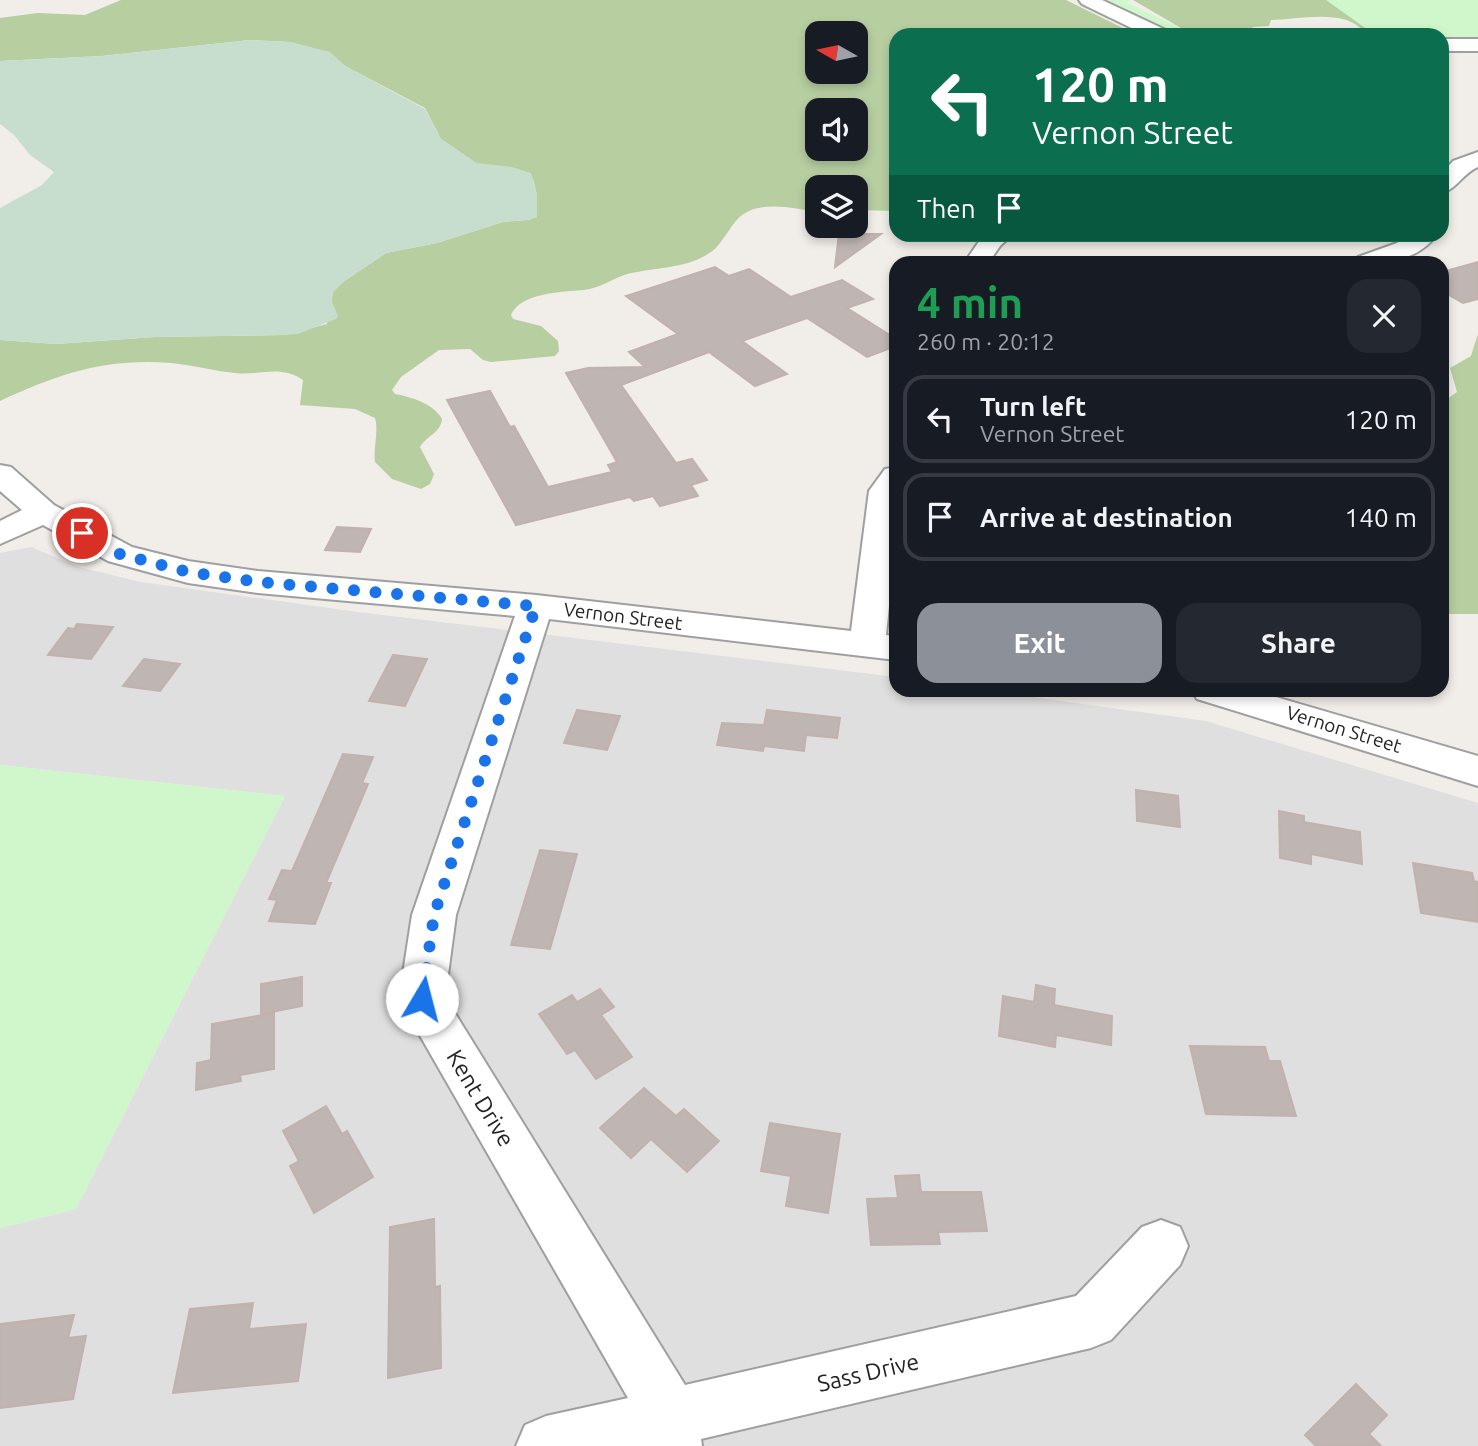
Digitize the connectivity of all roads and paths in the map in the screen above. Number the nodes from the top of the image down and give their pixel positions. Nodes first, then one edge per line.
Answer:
1 (1088, 0) edge
2 (1146, 28) edge
3 (1449, 45) edge
4 (1478, 45) edge
5 (1478, 159) edge
6 (1449, 179) edge
7 (1414, 242) edge
8 (1384, 256) edge
9 (0, 474) edge
10 (889, 486) edge
11 (43, 512) junction
12 (0, 534) edge
13 (536, 606) junction
14 (882, 646) edge
15 (1233, 697) edge
16 (1478, 771) edge
17 (1161, 1246) dead end
18 (672, 1432) edge
19 (546, 1446) edge

1 - 2 street
3 - 4 street
5 - 6 street
7 - 8 street
9 - 11 street, Vernon Street
10 - 14 street
11 - 12 street
11 - 13 street, Vernon Street
13 - 14 street, Vernon Street
13 - 18 street, Kent Drive
15 - 16 street, Vernon Street
17 - 18 street, Sass Drive
18 - 19 street, Sass Drive

